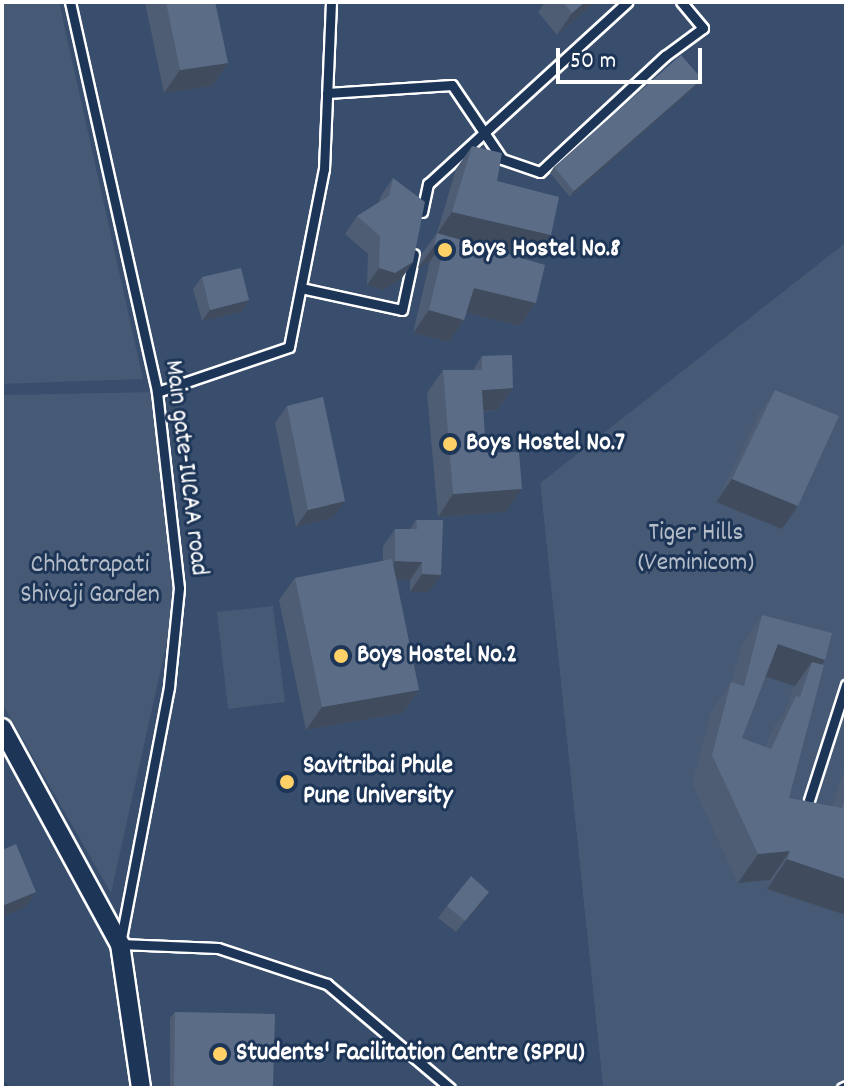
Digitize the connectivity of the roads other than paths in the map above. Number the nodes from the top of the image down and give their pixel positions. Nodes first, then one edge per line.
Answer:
1 (70, 2) edge
2 (331, 2) edge
3 (627, 2) edge
4 (681, 2) edge
5 (327, 93) junction
6 (483, 132) junction
7 (419, 226) edge
8 (416, 240) edge
9 (301, 288) junction
10 (157, 392) junction
11 (846, 685) edge
12 (2, 728) edge
13 (809, 800) edge
14 (120, 944) junction
15 (141, 1088) edge
16 (450, 1088) edge

1 - 10 lane, Main gate-IUCAA road
2 - 5 lane
3 - 6 lane
4 - 6 lane
5 - 6 lane
5 - 9 lane
6 - 7 lane
8 - 9 lane
9 - 10 lane
10 - 14 lane, Main gate-IUCAA road
11 - 13 lane
12 - 14 street
14 - 15 street
14 - 16 lane

